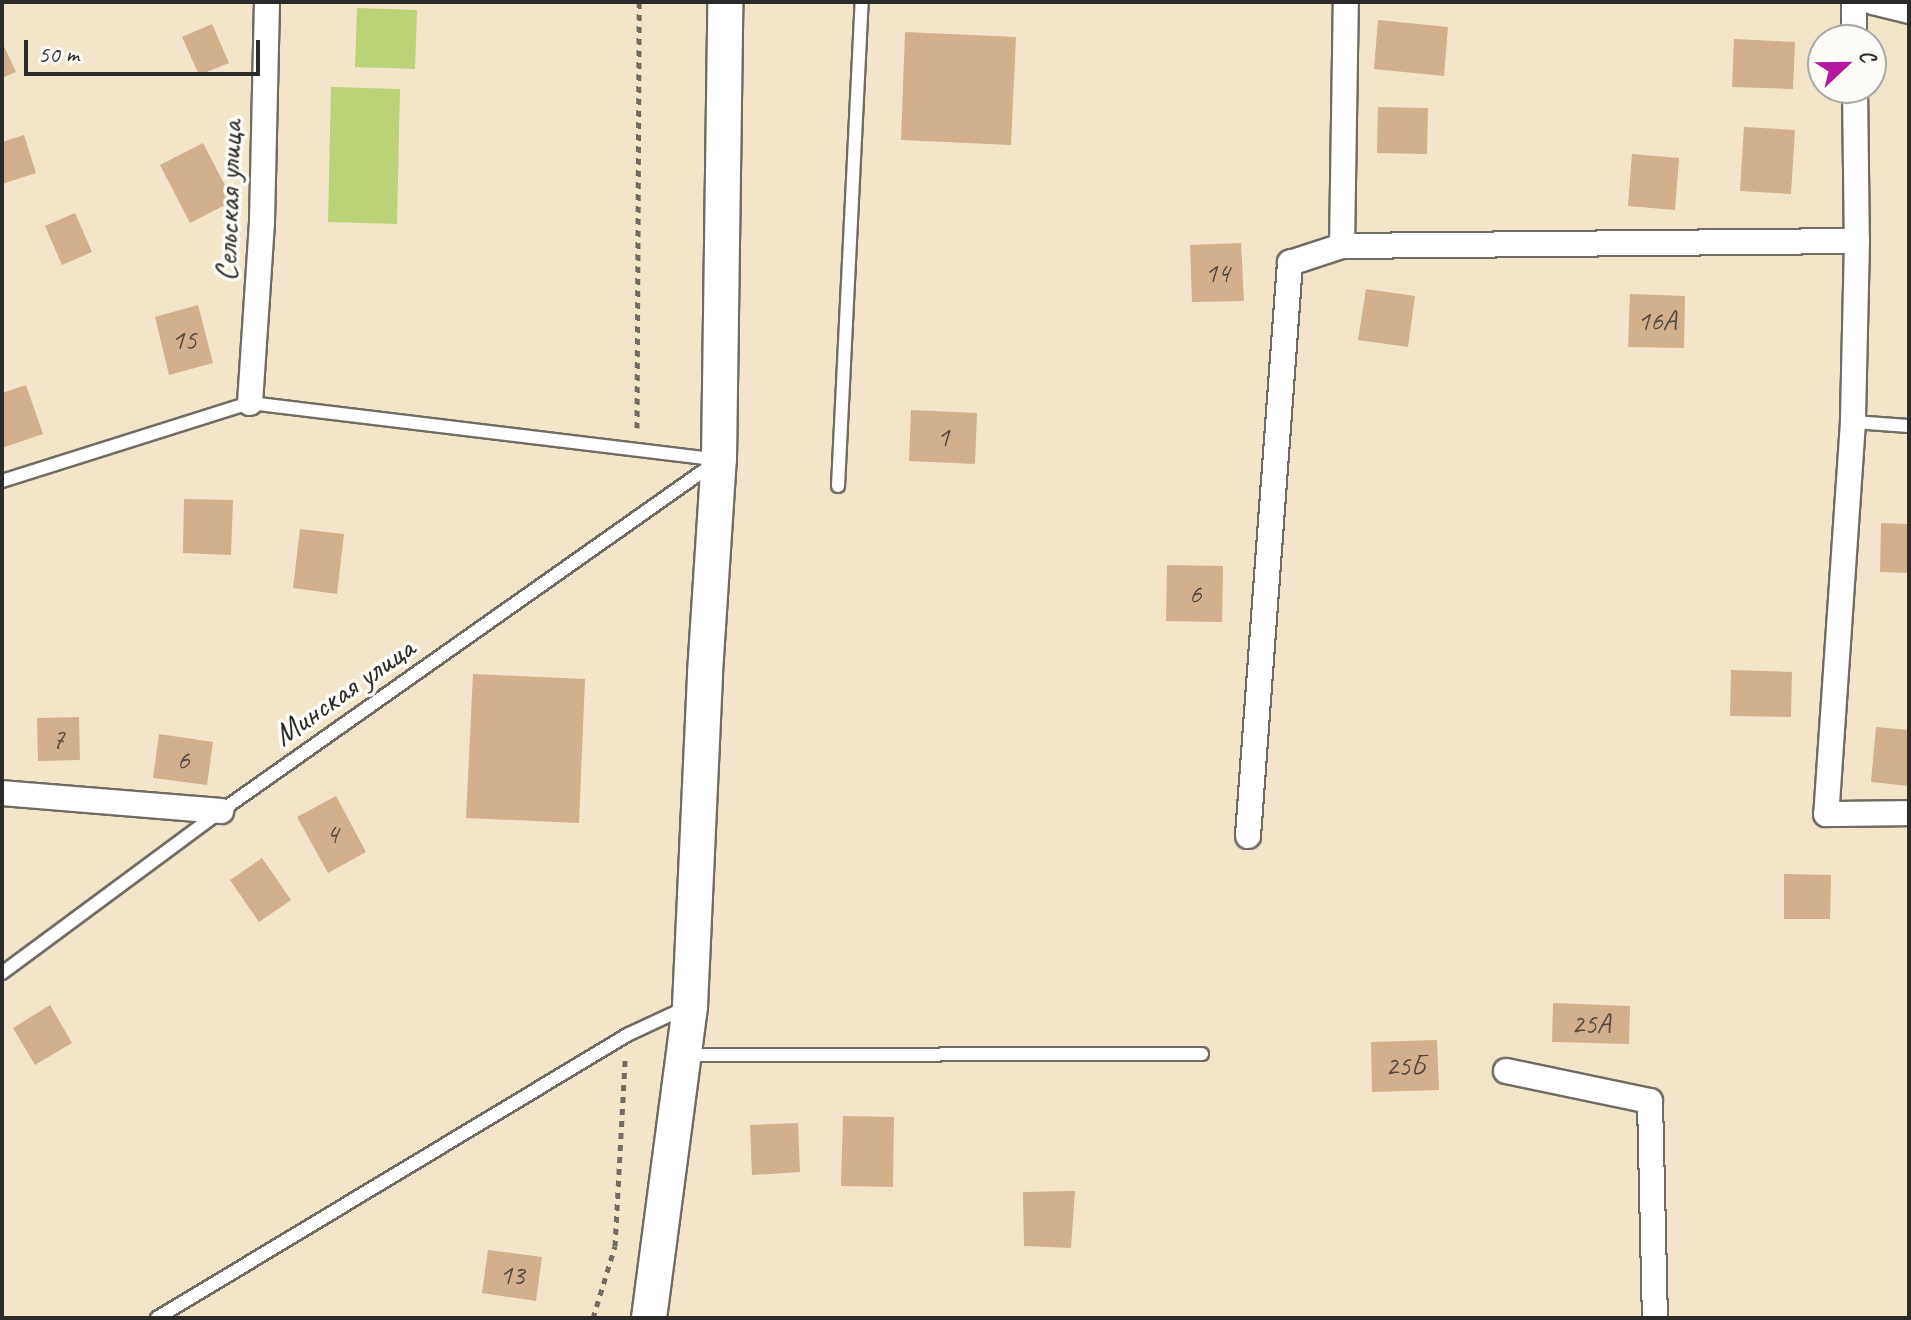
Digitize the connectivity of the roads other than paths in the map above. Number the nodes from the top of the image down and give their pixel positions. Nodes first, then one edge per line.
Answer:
1 (267, 2) edge
2 (725, 2) edge
3 (862, 2) edge
4 (1346, 2) edge
5 (1854, 2) edge
6 (1873, 2) edge
7 (1909, 11) edge
8 (1854, 24) edge
9 (1855, 104) edge
10 (1857, 241) junction
11 (1342, 246) junction
12 (250, 403) junction
13 (1853, 422) junction
14 (1909, 426) edge
15 (719, 459) junction
16 (2, 481) edge
17 (838, 486) dead end
18 (2, 793) edge
19 (221, 811) junction
20 (1909, 813) edge
21 (1248, 836) dead end
22 (2, 973) edge
23 (690, 1006) junction
24 (1202, 1054) dead end
25 (683, 1055) junction
26 (1506, 1071) dead end
27 (157, 1318) edge
28 (649, 1318) edge
29 (1655, 1318) edge

1 - 12 street, Сельская улица
2 - 15 main road
3 - 17 lane
4 - 11 street
5 - 8 street
6 - 7 street
9 - 10 street
10 - 11 street
10 - 13 street
11 - 21 street
12 - 15 lane
12 - 16 lane
13 - 14 lane
13 - 20 street
15 - 19 lane, Минская улица
15 - 23 main road
18 - 19 street
19 - 22 lane, Минская улица
23 - 25 main road
23 - 27 lane
24 - 25 lane
25 - 28 main road
26 - 29 street

